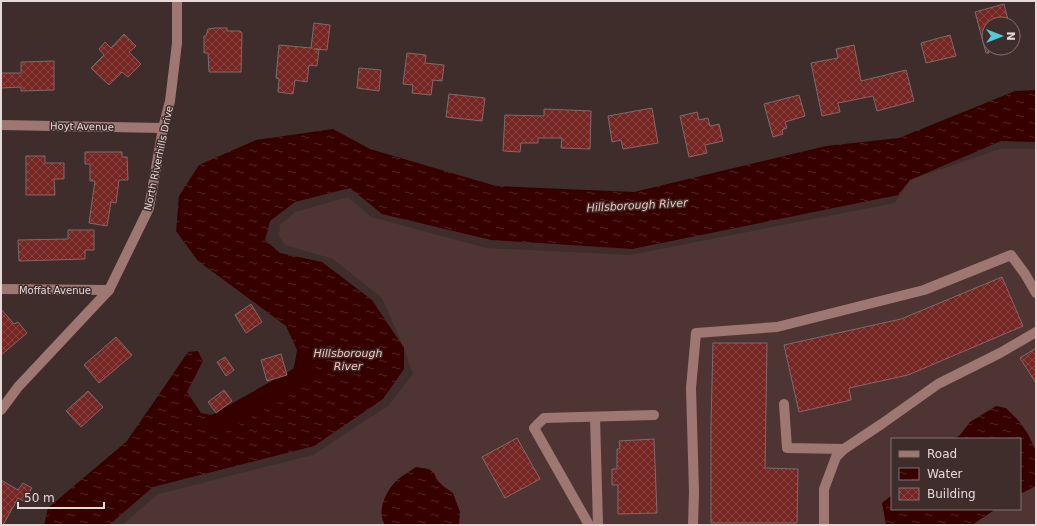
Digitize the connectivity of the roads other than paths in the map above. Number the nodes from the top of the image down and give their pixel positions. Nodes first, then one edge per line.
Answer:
1 (177, 1) edge
2 (1, 125) edge
3 (163, 128) junction
4 (1, 289) edge
5 (109, 290) junction
6 (1036, 293) edge
7 (1036, 332) edge
8 (784, 404) dead end
9 (1, 410) edge
10 (654, 415) dead end
11 (595, 417) junction
12 (844, 449) junction
13 (589, 525) edge
14 (598, 525) edge
15 (693, 525) edge
16 (824, 525) edge

1 - 3 street, North Riverhills Drive
2 - 3 street, Hoyt Avenue
3 - 5 street, North Riverhills Drive
4 - 5 street, Moffat Avenue
5 - 9 street, North Riverhills Drive
6 - 15 street
7 - 12 street
8 - 12 street
10 - 11 street
11 - 13 street
11 - 14 street
12 - 16 street

